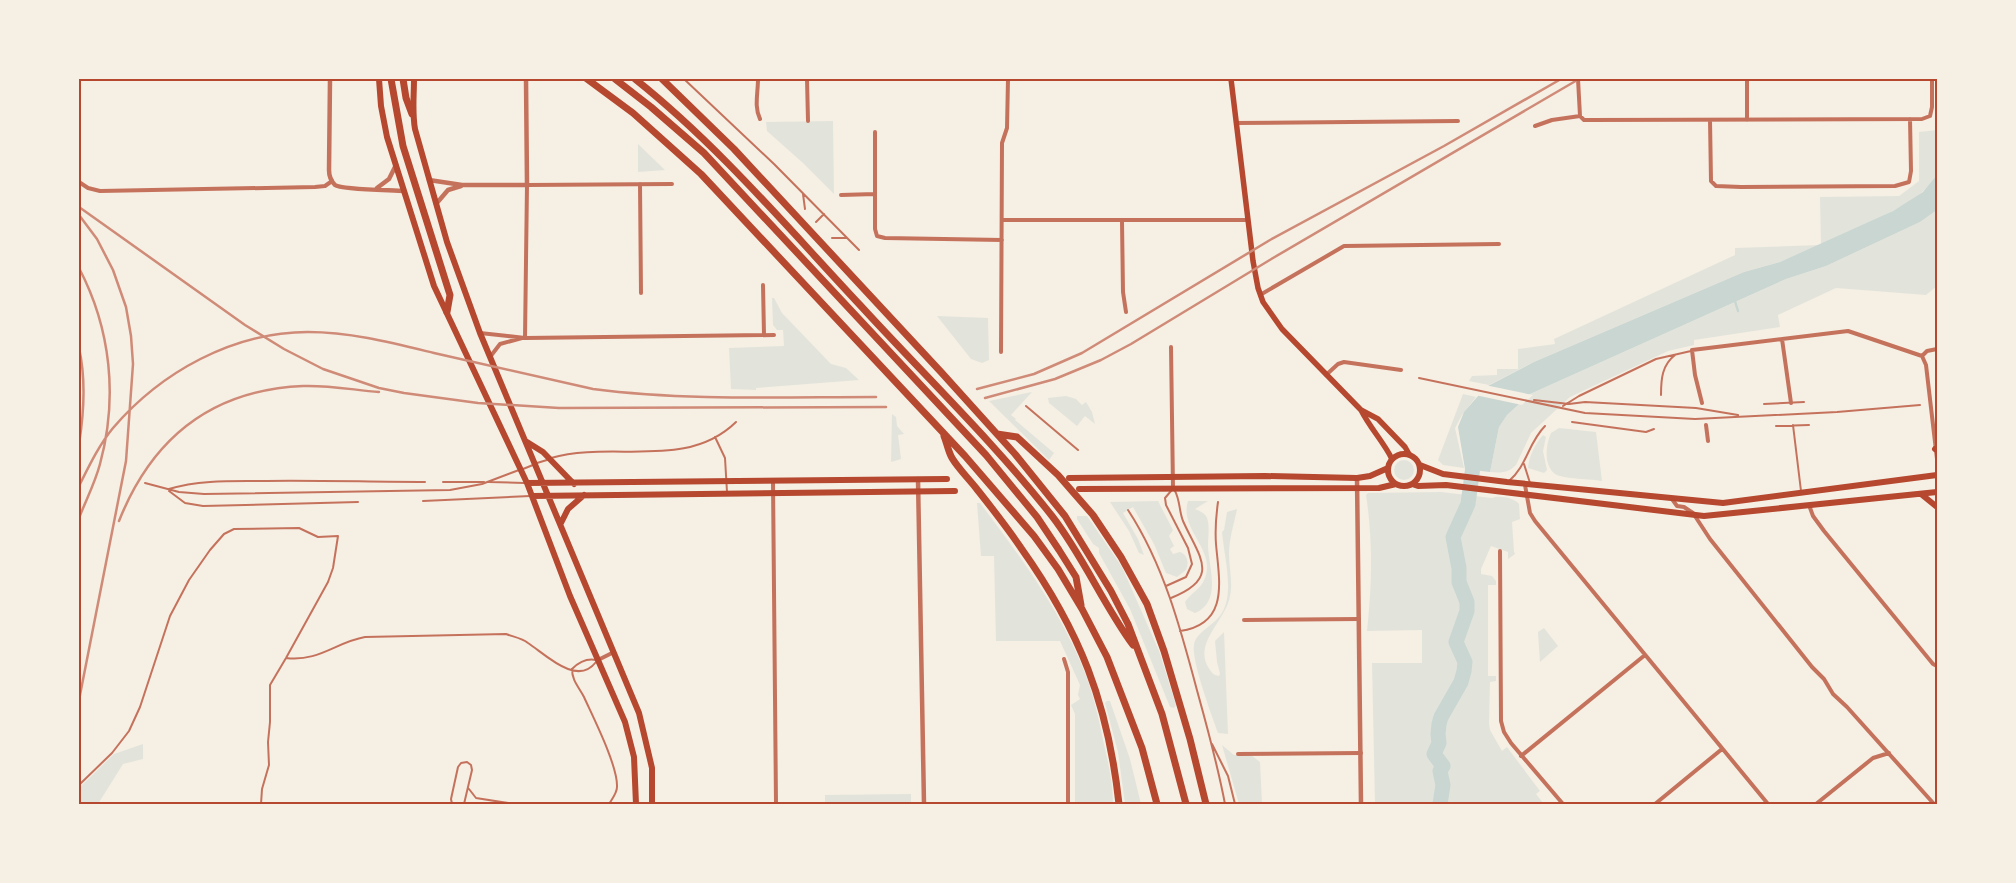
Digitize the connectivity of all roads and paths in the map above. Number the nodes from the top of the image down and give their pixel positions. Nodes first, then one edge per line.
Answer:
1 (330, 79) edge
2 (379, 79) edge
3 (391, 79) edge
4 (403, 79) edge
5 (414, 79) edge
6 (526, 79) edge
7 (587, 79) edge
8 (615, 79) edge
9 (635, 79) edge
10 (662, 79) edge
11 (684, 79) edge
12 (758, 79) edge
13 (807, 79) edge
14 (1008, 79) edge
15 (1231, 79) edge
16 (1578, 79) edge
17 (1747, 79) edge
18 (1932, 79) edge
19 (412, 114) junction
20 (1580, 116) junction
21 (760, 119) dead end
22 (1910, 119) junction
23 (1710, 120) junction
24 (1747, 120) junction
25 (808, 121) dead end
26 (1458, 121) dead end
27 (1236, 123) junction
28 (1535, 126) dead end
29 (875, 132) dead end
30 (396, 165) junction
31 (429, 180) junction
32 (332, 181) junction
33 (79, 182) edge
34 (640, 184) junction
35 (672, 184) dead end
36 (527, 185) junction
37 (462, 186) junction
38 (377, 188) junction
39 (404, 191) junction
40 (803, 194) junction
41 (875, 194) junction
42 (841, 196) dead end
43 (436, 204) junction
44 (804, 209) dead end
45 (824, 214) junction
46 (1002, 220) junction
47 (1248, 220) junction
48 (1122, 221) junction
49 (816, 222) dead end
50 (832, 238) dead end
51 (846, 238) junction
52 (1002, 240) junction
53 (1499, 244) dead end
54 (859, 250) dead end
55 (763, 285) dead end
56 (641, 293) dead end
57 (1260, 295) junction
58 (447, 312) junction
59 (1126, 312) dead end
60 (480, 333) junction
61 (764, 335) junction
62 (774, 335) dead end
63 (524, 338) junction
64 (1782, 339) junction
65 (1171, 348) dead end
66 (1937, 349) edge
67 (1692, 350) junction
68 (1001, 352) dead end
69 (1677, 353) junction
70 (1922, 356) junction
71 (490, 357) junction
72 (1401, 370) dead end
73 (1326, 375) junction
74 (1419, 378) dead end
75 (1661, 395) dead end
76 (1524, 399) junction
77 (1804, 402) dead end
78 (1702, 403) dead end
79 (1791, 403) junction
80 (1764, 404) dead end
81 (1920, 405) dead end
82 (1026, 406) dead end
83 (1563, 406) dead end
84 (1361, 410) junction
85 (1743, 416) junction
86 (736, 422) dead end
87 (1572, 422) dead end
88 (1706, 425) dead end
89 (1809, 425) dead end
90 (1545, 426) dead end
91 (1776, 426) dead end
92 (1793, 426) junction
93 (1654, 428) dead end
94 (943, 433) junction
95 (997, 434) junction
96 (715, 437) junction
97 (1708, 441) dead end
98 (527, 442) junction
99 (1936, 449) edge
100 (1078, 450) dead end
101 (1409, 454) junction
102 (1392, 459) junction
103 (1937, 459) edge
104 (1524, 464) junction
105 (1420, 466) junction
106 (1388, 468) junction
107 (1937, 475) edge
108 (1174, 476) junction
109 (1069, 478) dead end
110 (1357, 478) junction
111 (918, 479) junction
112 (946, 479) dead end
113 (425, 482) dead end
114 (443, 482) dead end
115 (726, 482) junction
116 (773, 482) junction
117 (1507, 482) junction
118 (145, 483) dead end
119 (527, 483) junction
120 (544, 484) junction
121 (574, 484) junction
122 (1396, 484) junction
123 (1412, 484) junction
124 (1528, 485) junction
125 (1173, 488) junction
126 (1357, 488) junction
127 (1079, 489) dead end
128 (167, 490) junction
129 (919, 491) junction
130 (955, 491) dead end
131 (1937, 492) edge
132 (773, 493) junction
133 (726, 494) junction
134 (1802, 494) junction
135 (1921, 494) junction
136 (1528, 495) junction
137 (532, 496) junction
138 (548, 496) junction
139 (584, 496) junction
140 (1672, 499) junction
141 (422, 501) dead end
142 (358, 502) dead end
143 (1218, 502) dead end
144 (1809, 505) junction
145 (1937, 507) edge
146 (1128, 510) dead end
147 (1695, 516) junction
148 (561, 523) junction
149 (1500, 551) dead end
150 (1166, 586) junction
151 (1170, 599) junction
152 (1082, 609) junction
153 (1359, 619) junction
154 (1244, 620) dead end
155 (1180, 631) junction
156 (1137, 651) junction
157 (614, 652) junction
158 (1645, 654) junction
159 (286, 658) junction
160 (1064, 659) dead end
161 (598, 660) junction
162 (1937, 666) edge
163 (572, 669) junction
164 (1210, 739) junction
165 (1722, 748) junction
166 (1361, 753) junction
167 (1889, 753) junction
168 (1238, 754) dead end
169 (1522, 756) junction
170 (79, 785) edge
171 (469, 787) junction
172 (261, 804) edge
173 (452, 804) edge
174 (464, 804) edge
175 (514, 804) edge
176 (609, 804) edge
177 (636, 804) edge
178 (652, 804) edge
179 (776, 804) edge
180 (924, 804) edge
181 (1068, 804) edge
182 (1119, 804) edge
183 (1157, 804) edge
184 (1186, 804) edge
185 (1206, 804) edge
186 (1225, 804) edge
187 (1236, 804) edge
188 (1361, 804) edge
189 (1563, 804) edge
190 (1655, 804) edge
191 (1768, 804) edge
192 (1816, 804) edge
193 (1934, 804) edge

1 - 32 street
2 - 30 highway
3 - 58 highway
4 - 19 highway
5 - 19 highway
6 - 36 street
7 - 94 highway
8 - 152 highway
9 - 156 highway
10 - 95 highway
11 - 40 lane
12 - 21 street
13 - 25 street
14 - 46 street
15 - 27 main road
16 - 20 street
17 - 24 street
18 - 22 street
19 - 31 highway
20 - 23 street
20 - 28 street
22 - 23 street
22 - 24 street
23 - 24 street
26 - 27 street
27 - 47 main road
29 - 41 street
30 - 38 street
30 - 39 highway
31 - 37 street
31 - 43 highway
32 - 33 street
32 - 38 street
34 - 35 street
34 - 36 street
34 - 56 street
36 - 37 street
36 - 63 street
37 - 43 street
38 - 39 street
39 - 58 highway
40 - 44 lane
40 - 45 lane
41 - 42 street
41 - 52 street
43 - 60 highway
45 - 49 lane
45 - 51 lane
46 - 48 street
46 - 52 street
47 - 48 street
47 - 57 main road
48 - 59 street
50 - 51 lane
51 - 54 lane
52 - 68 street
53 - 57 street
55 - 61 street
57 - 73 main road
58 - 119 highway
60 - 63 street
60 - 71 highway
61 - 62 street
61 - 63 street
63 - 71 street
64 - 67 street
64 - 70 street
64 - 79 street
65 - 108 street
66 - 70 street
67 - 69 lane
67 - 78 street
69 - 75 lane
69 - 83 lane
70 - 99 street
71 - 98 highway
72 - 73 street
73 - 84 main road
74 - 76 lane
76 - 85 lane
76 - 85 lane
77 - 79 lane
79 - 80 lane
81 - 85 lane
82 - 100 lane
84 - 101 main road
84 - 102 main road
86 - 96 lane
87 - 93 lane
88 - 97 street
89 - 92 lane
90 - 104 lane
91 - 92 lane
92 - 134 lane
94 - 152 highway
94 - 182 highway
95 - 156 highway
95 - 185 highway
96 - 115 lane
96 - 128 lane
98 - 120 highway
98 - 121 highway
99 - 103 street
101 - 102 highway
101 - 105 highway
102 - 106 highway
104 - 117 lane
104 - 124 lane
105 - 117 highway
105 - 123 highway
106 - 110 highway
106 - 122 highway
107 - 134 highway
108 - 109 highway
108 - 110 highway
108 - 125 street
110 - 126 street
111 - 112 highway
111 - 116 highway
111 - 129 street
113 - 128 lane
114 - 119 lane
115 - 116 highway
115 - 121 highway
115 - 133 lane
116 - 132 street
117 - 124 highway
118 - 128 lane
119 - 120 highway
119 - 137 highway
120 - 121 highway
120 - 138 highway
122 - 123 highway
122 - 126 highway
123 - 136 highway
124 - 136 street
124 - 140 highway
125 - 126 highway
125 - 127 highway
125 - 150 lane
125 - 151 lane
126 - 153 street
128 - 142 lane
129 - 130 highway
129 - 132 highway
129 - 180 street
131 - 135 highway
132 - 133 highway
132 - 179 street
133 - 139 highway
134 - 140 highway
135 - 144 highway
135 - 145 highway
136 - 147 highway
136 - 158 street
137 - 138 highway
137 - 141 lane
137 - 161 highway
138 - 139 highway
138 - 148 highway
139 - 148 highway
140 - 147 street
143 - 155 lane
144 - 147 highway
144 - 162 street
146 - 150 lane
147 - 167 street
148 - 157 highway
149 - 169 street
150 - 151 lane
151 - 155 lane
152 - 183 highway
153 - 154 street
153 - 166 street
155 - 164 lane
156 - 184 highway
157 - 161 street
157 - 178 highway
158 - 165 street
158 - 169 street
159 - 163 lane
159 - 170 lane
159 - 172 lane
160 - 181 street
161 - 163 lane
161 - 163 lane
161 - 177 highway
163 - 176 lane
164 - 186 lane
164 - 187 lane
165 - 190 street
165 - 191 street
166 - 168 street
166 - 188 street
167 - 192 street
167 - 193 street
169 - 189 street
171 - 173 lane
171 - 174 lane
171 - 175 lane

